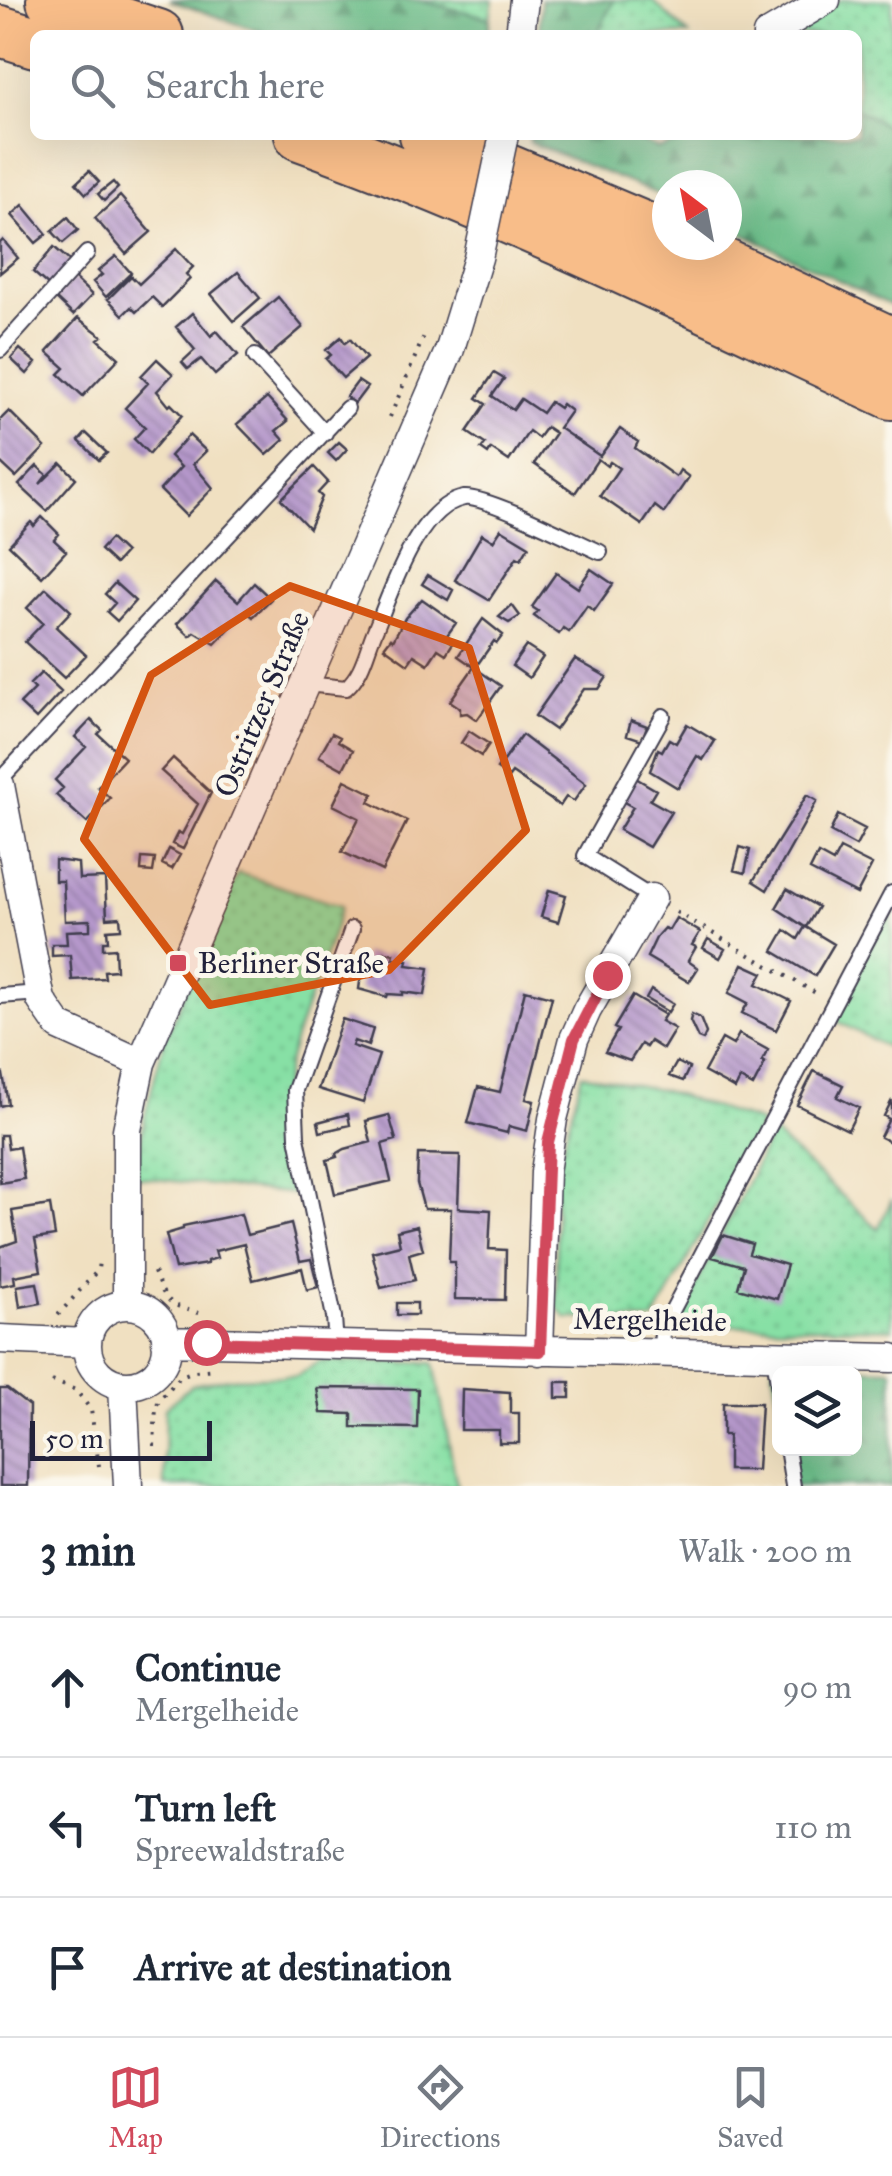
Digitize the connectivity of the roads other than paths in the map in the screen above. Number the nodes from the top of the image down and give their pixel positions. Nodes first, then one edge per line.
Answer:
1 (52, 0) edge
2 (524, 0) edge
3 (826, 0) edge
4 (143, 30) edge
5 (521, 30) edge
6 (775, 30) edge
7 (0, 31) edge
8 (30, 40) edge
9 (314, 140) edge
10 (437, 140) edge
11 (503, 140) edge
12 (652, 231) edge
13 (87, 253) dead end
14 (716, 260) edge
15 (892, 343) edge
16 (0, 350) edge
17 (255, 356) dead end
18 (892, 394) edge
19 (347, 408) dead end
20 (325, 432) junction
21 (600, 552) dead end
22 (306, 684) junction
23 (663, 716) dead end
24 (0, 783) edge
25 (892, 893) edge
26 (652, 898) joint
27 (352, 929) dead end
28 (40, 993) junction
29 (0, 996) edge
30 (141, 1063) junction
31 (127, 1305) junction
32 (0, 1339) edge
33 (166, 1341) junction
34 (86, 1343) junction
35 (336, 1346) junction
36 (540, 1351) junction
37 (661, 1352) junction
38 (774, 1356) junction
39 (892, 1358) edge
40 (776, 1366) edge
41 (122, 1385) junction
42 (788, 1456) edge
43 (128, 1486) edge
44 (793, 1486) edge

1 - 4 highway
2 - 5 street
3 - 6 street
7 - 8 highway
9 - 18 highway
10 - 12 highway
11 - 22 street, Ostritzer Straße, bridge
13 - 16 lane
14 - 15 highway
17 - 20 lane
19 - 20 lane
20 - 24 lane
21 - 22 lane
22 - 30 street, Ostritzer Straße
23 - 26 lane
24 - 28 street
25 - 37 lane
26 - 36 street
27 - 35 lane
28 - 29 lane
28 - 30 street
30 - 31 street, Ostritzer Straße
31 - 33 street
31 - 34 street
32 - 34 street
33 - 35 street, Mergelheide
33 - 41 street
34 - 41 street
35 - 36 street, Mergelheide
36 - 37 street, Mergelheide
37 - 38 street, Mergelheide
38 - 39 street, Mergelheide
38 - 40 lane
41 - 43 street
42 - 44 lane

